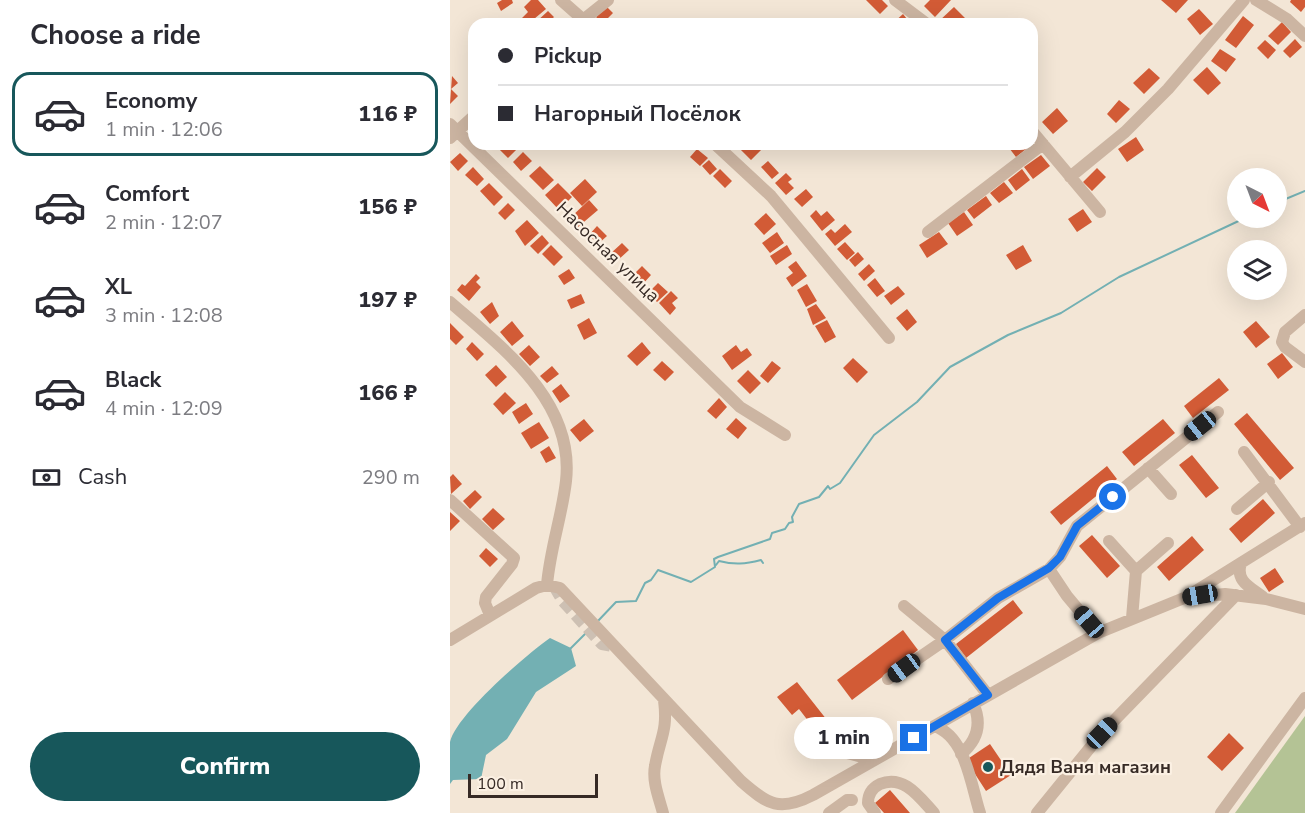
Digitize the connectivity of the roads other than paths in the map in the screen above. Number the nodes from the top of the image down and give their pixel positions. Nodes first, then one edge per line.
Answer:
1 (561, 0) edge
2 (608, 0) edge
3 (895, 0) edge
4 (1244, 0) edge
5 (1256, 0) edge
6 (578, 18) edge
7 (588, 18) edge
8 (919, 18) edge
9 (1305, 36) edge
10 (468, 120) edge
11 (452, 131) edge
12 (1038, 139) edge
13 (1042, 144) junction
14 (468, 146) edge
15 (1038, 147) edge
16 (472, 150) edge
17 (721, 150) edge
18 (1034, 150) edge
19 (1070, 177) junction
20 (1100, 212) dead end
21 (928, 232) dead end
22 (450, 302) edge
23 (1305, 315) edge
24 (889, 338) dead end
25 (1305, 362) edge
26 (1218, 412) dead end
27 (785, 435) dead end
28 (1244, 452) dead end
29 (1148, 468) junction
30 (1269, 482) junction
31 (1171, 494) dead end
32 (450, 500) edge
33 (1237, 509) dead end
34 (1303, 525) edge
35 (1109, 542) dead end
36 (1168, 543) dead end
37 (1241, 563) junction
38 (1049, 568) junction
39 (1136, 571) junction
40 (554, 586) junction
41 (1236, 595) junction
42 (1184, 598) junction
43 (1266, 599) junction
44 (904, 606) dead end
45 (1305, 609) edge
46 (490, 615) junction
47 (1132, 618) junction
48 (1098, 633) junction
49 (450, 640) edge
50 (945, 640) junction
51 (888, 679) dead end
52 (988, 695) junction
53 (1305, 698) edge
54 (664, 700) junction
55 (973, 703) junction
56 (934, 726) junction
57 (847, 753) dead end
58 (961, 754) junction
59 (874, 760) junction
60 (852, 800) dead end
61 (785, 809) edge
62 (663, 813) edge
63 (829, 813) edge
64 (875, 813) edge
65 (934, 813) edge
66 (980, 813) edge
67 (1037, 813) edge
68 (1221, 813) edge

1 - 6 street
2 - 7 street
3 - 8 street
4 - 19 street
5 - 9 street
10 - 11 street
11 - 14 street, Насосная улица
12 - 13 street
13 - 15 street
13 - 19 street
16 - 27 street, Насосная улица
17 - 24 street
18 - 21 street
19 - 20 street
22 - 40 street
23 - 25 street
26 - 29 street
28 - 30 street
29 - 31 street
29 - 38 street
30 - 33 street
30 - 34 street
32 - 46 street
34 - 37 street
35 - 39 street
36 - 39 street
37 - 42 street
37 - 43 street
38 - 48 street
38 - 50 street
39 - 47 street
40 - 46 street
40 - 54 street
41 - 42 street
41 - 43 street
41 - 67 street
42 - 47 street
43 - 45 street
44 - 50 street
46 - 49 street
47 - 48 street
48 - 52 street
50 - 51 street
50 - 52 street
52 - 55 street
53 - 68 street
54 - 61 street
54 - 62 street
55 - 56 street
55 - 58 street
56 - 58 street
56 - 59 street
57 - 59 street
58 - 66 street
59 - 61 street
60 - 63 street
64 - 65 street

